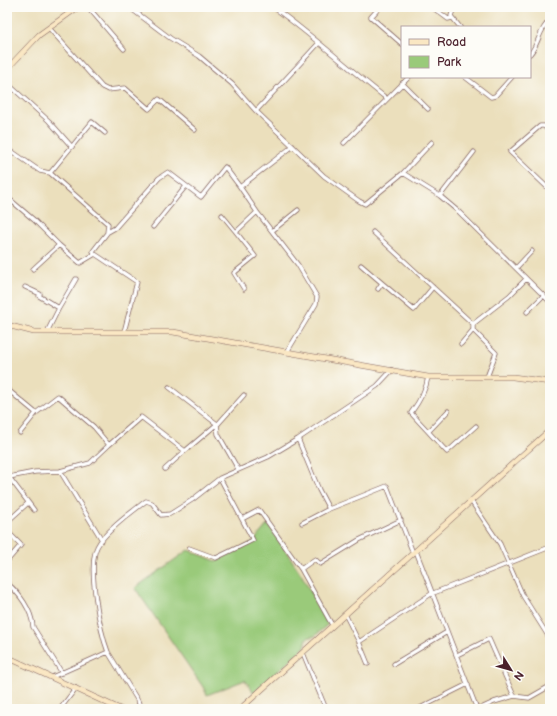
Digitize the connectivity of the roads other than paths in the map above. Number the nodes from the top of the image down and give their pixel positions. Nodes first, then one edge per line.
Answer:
1 (78, 7) edge
2 (88, 7) edge
3 (129, 7) edge
4 (273, 7) edge
5 (380, 7) edge
6 (432, 7) edge
7 (454, 7) edge
8 (452, 18) junction
9 (550, 20) edge
10 (459, 26) edge
11 (49, 28) junction
12 (401, 43) edge
13 (318, 44) junction
14 (124, 49) dead end
15 (531, 53) edge
16 (7, 68) edge
17 (408, 78) edge
18 (466, 78) edge
19 (511, 78) edge
20 (7, 83) edge
21 (402, 83) junction
22 (386, 98) junction
23 (428, 109) dead end
24 (256, 111) junction
25 (195, 130) dead end
26 (550, 132) edge
27 (105, 133) dead end
28 (432, 142) dead end
29 (344, 143) dead end
30 (293, 146) junction
31 (72, 147) junction
32 (7, 148) edge
33 (474, 152) dead end
34 (50, 173) junction
35 (403, 173) junction
36 (186, 186) junction
37 (240, 187) junction
38 (550, 190) edge
39 (440, 196) junction
40 (7, 197) edge
41 (298, 210) dead end
42 (257, 212) junction
43 (222, 215) dead end
44 (153, 227) dead end
45 (272, 231) junction
46 (236, 232) junction
47 (373, 232) dead end
48 (107, 233) junction
49 (59, 245) junction
50 (532, 251) dead end
51 (95, 254) junction
52 (361, 265) dead end
53 (516, 267) junction
54 (33, 269) dead end
55 (76, 279) dead end
56 (526, 279) junction
57 (382, 283) junction
58 (25, 287) dead end
59 (433, 287) junction
60 (244, 289) dead end
61 (378, 289) dead end
62 (544, 295) junction
63 (549, 300) edge
64 (59, 308) junction
65 (527, 312) dead end
66 (473, 324) junction
67 (7, 325) edge
68 (473, 330) junction
69 (47, 332) junction
70 (124, 332) junction
71 (461, 344) dead end
72 (287, 352) junction
73 (392, 369) junction
74 (428, 377) junction
75 (487, 377) junction
76 (550, 382) edge
77 (169, 386) dead end
78 (7, 389) edge
79 (244, 395) dead end
80 (448, 411) dead end
81 (36, 413) junction
82 (217, 424) junction
83 (476, 426) dead end
84 (550, 430) edge
85 (429, 431) junction
86 (20, 433) dead end
87 (298, 439) junction
88 (109, 445) junction
89 (184, 451) junction
90 (165, 469) dead end
91 (238, 469) junction
92 (60, 471) junction
93 (8, 476) edge
94 (220, 478) junction
95 (471, 501) junction
96 (28, 503) junction
97 (329, 509) junction
98 (34, 510) dead end
99 (242, 519) junction
100 (401, 520) junction
101 (7, 522) edge
102 (302, 523) dead end
103 (7, 531) edge
104 (102, 540) junction
105 (550, 547) edge
106 (189, 548) dead end
107 (415, 552) junction
108 (7, 562) edge
109 (508, 563) junction
110 (301, 569) junction
111 (7, 583) edge
112 (431, 594) junction
113 (345, 614) junction
114 (332, 625) junction
115 (447, 632) junction
116 (550, 639) edge
117 (359, 642) junction
118 (108, 652) junction
119 (303, 653) junction
120 (457, 655) junction
121 (7, 657) edge
122 (368, 664) dead end
123 (394, 664) dead end
124 (62, 673) junction
125 (52, 677) junction
126 (468, 684) junction
127 (550, 686) edge
128 (76, 688) junction
129 (514, 696) junction
130 (60, 709) edge
131 (120, 709) edge
132 (141, 709) edge
133 (240, 709) edge
134 (326, 709) edge
135 (418, 709) edge
136 (478, 709) edge

1 - 11 street
2 - 14 street
3 - 24 street
4 - 13 street
5 - 12 street
6 - 8 street
7 - 8 street
8 - 10 street
9 - 15 street
11 - 16 street
11 - 25 street
13 - 22 street
13 - 24 street
17 - 21 street
18 - 19 street
20 - 31 street
21 - 22 street
21 - 23 street
22 - 29 street
24 - 30 street
26 - 38 street
27 - 31 street
28 - 35 street
30 - 35 street
30 - 37 street
31 - 34 street
32 - 34 street
33 - 39 street
34 - 48 street
35 - 39 street
36 - 37 street
36 - 44 street
36 - 48 street
37 - 42 street
39 - 53 street
40 - 49 street
41 - 45 street
42 - 45 street
42 - 46 street
43 - 46 street
45 - 72 street
46 - 60 street
47 - 59 street
48 - 51 street
49 - 51 street
49 - 54 street
50 - 53 street
51 - 70 street
52 - 57 street
53 - 56 street
55 - 64 street
56 - 62 street
56 - 66 street
57 - 59 street
57 - 61 street
58 - 64 street
59 - 66 street
62 - 63 street
62 - 65 street
64 - 69 street
66 - 68 street
67 - 69 street
68 - 71 street
68 - 75 street
69 - 70 street
70 - 72 street
72 - 73 street
73 - 74 street
73 - 87 street
74 - 75 street
74 - 85 street
75 - 76 street
77 - 82 street
78 - 81 street
79 - 82 street
80 - 85 street
81 - 86 street
81 - 88 street
82 - 89 street
82 - 91 street
83 - 85 street
84 - 95 street
87 - 91 street
87 - 97 street
88 - 89 street
88 - 92 street
89 - 90 street
91 - 94 street
92 - 93 street
92 - 104 street
93 - 96 street
94 - 99 street
94 - 104 street
95 - 107 street
95 - 109 street
96 - 98 street
96 - 101 street
97 - 100 street
97 - 102 street
99 - 106 street
99 - 110 street
100 - 107 street
100 - 110 street
103 - 108 street
104 - 118 street
105 - 109 street
107 - 112 street
107 - 113 street
109 - 112 street
109 - 116 street
110 - 114 street
111 - 124 street
112 - 115 street
112 - 117 street
113 - 114 street
113 - 117 street
114 - 119 street
115 - 120 street
115 - 123 street
117 - 122 street
118 - 124 street
118 - 132 street
119 - 133 street
119 - 134 street
120 - 126 street
120 - 129 street
121 - 125 street
124 - 125 street
125 - 128 street
126 - 135 street
126 - 136 street
127 - 129 street
128 - 130 street
128 - 131 street
129 - 136 street

